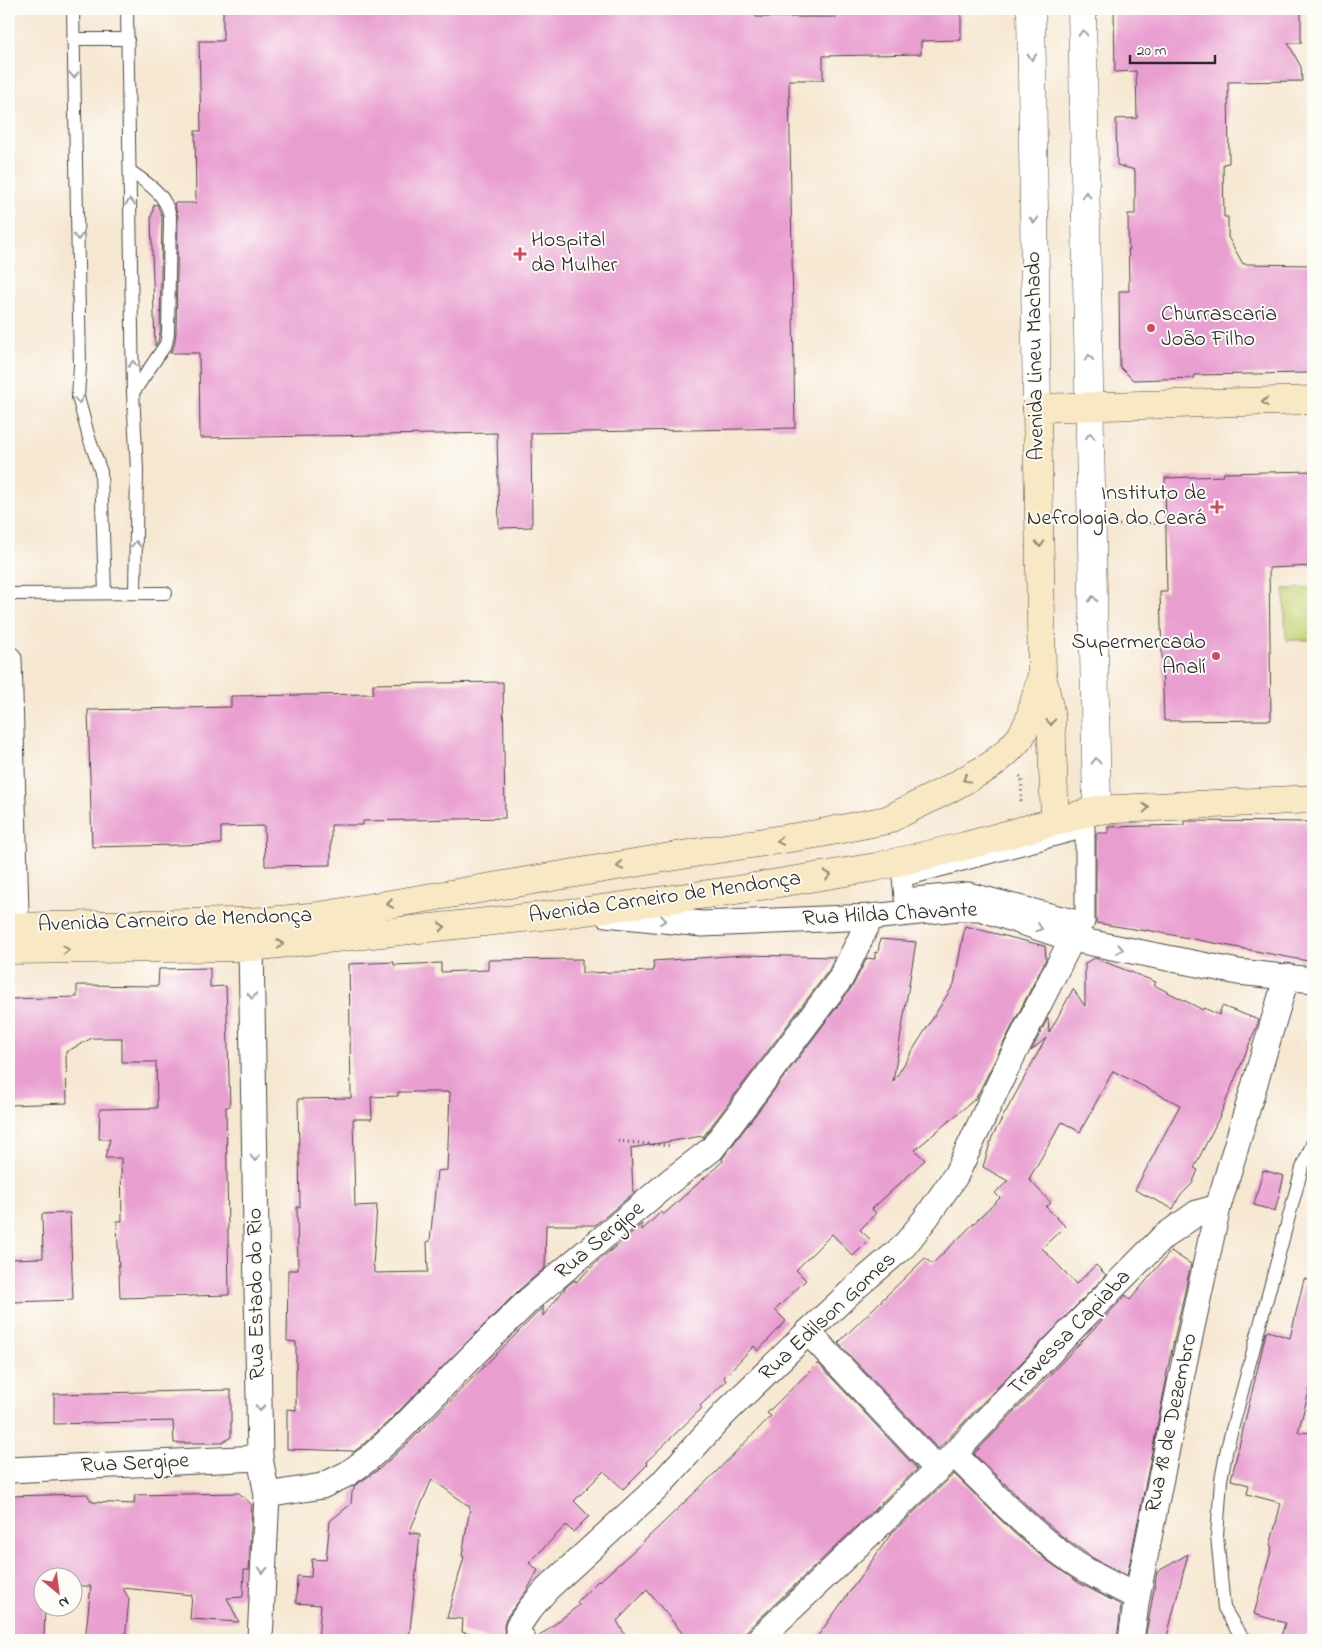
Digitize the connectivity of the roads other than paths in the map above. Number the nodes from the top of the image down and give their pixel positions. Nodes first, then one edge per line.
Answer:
1 (73, 9) edge
2 (127, 9) edge
3 (1031, 9) edge
4 (1082, 9) edge
5 (128, 38) junction
6 (73, 39) junction
7 (130, 171) junction
8 (133, 393) junction
9 (1313, 400) edge
10 (1090, 406) junction
11 (1037, 408) junction
12 (135, 593) junction
13 (166, 593) dead end
14 (9, 594) edge
15 (105, 594) junction
16 (9, 659) edge
17 (1042, 674) junction
18 (1313, 799) edge
19 (1097, 810) junction
20 (1055, 821) junction
21 (580, 912) junction
22 (871, 917) junction
23 (1078, 930) junction
24 (12, 938) edge
25 (251, 947) junction
26 (1287, 976) junction
27 (1313, 980) edge
28 (1313, 1142) edge
29 (1218, 1207) junction
30 (808, 1332) junction
31 (260, 1458) junction
32 (946, 1461) junction
33 (9, 1470) edge
34 (267, 1495) junction
35 (1137, 1597) junction
36 (260, 1640) edge
37 (524, 1640) edge
38 (758, 1640) edge
39 (1131, 1640) edge
40 (1248, 1640) edge

1 - 6 lane
2 - 5 lane
3 -> 11 street, Avenida Lineu Machado
10 -> 4 street
5 - 6 lane
5 - 7 lane
6 -> 15 lane
8 -> 7 lane
7 - 8 lane
12 -> 8 lane
9 -> 10 main road
10 - 11 main road
19 -> 10 street
11 -> 17 main road, Avenida Lineu Machado
12 - 13 lane
12 - 15 lane
14 - 15 lane
16 - 24 street
17 -> 20 main road, Avenida Lineu Machado
17 -> 24 main road, Avenida Carneiro de Mendonça
19 -> 18 main road, Avenida Carneiro de Mendonça
19 - 20 main road, Avenida Carneiro de Mendonça
21 -> 20 main road, Avenida Carneiro de Mendonça
21 -> 22 street, Rua Hilda Chavante
25 -> 21 main road, Avenida Carneiro de Mendonça
22 -> 23 street, Rua Hilda Chavante
22 - 34 street, Rua Sergipe
23 - 23 street
23 -> 26 street, Rua Hilda Chavante
23 - 30 street, Rua Edilson Gomes
24 -> 25 main road, Avenida Carneiro de Mendonça
25 -> 31 street, Rua Estado do Rio
26 - 27 street, Rua Hilda Chavante
26 - 29 street
28 - 40 lane
29 - 32 street, Travessa Capiaba
29 - 35 street, Rua 18 de Dezembro
30 - 32 street
30 - 37 street, Rua Edilson Gomes
31 - 33 street, Rua Sergipe
31 - 34 street, Rua Estado do Rio
32 - 35 street
32 - 38 street, Travessa Capiaba
34 -> 36 street, Rua Estado do Rio
35 - 39 street, Rua 18 de Dezembro

